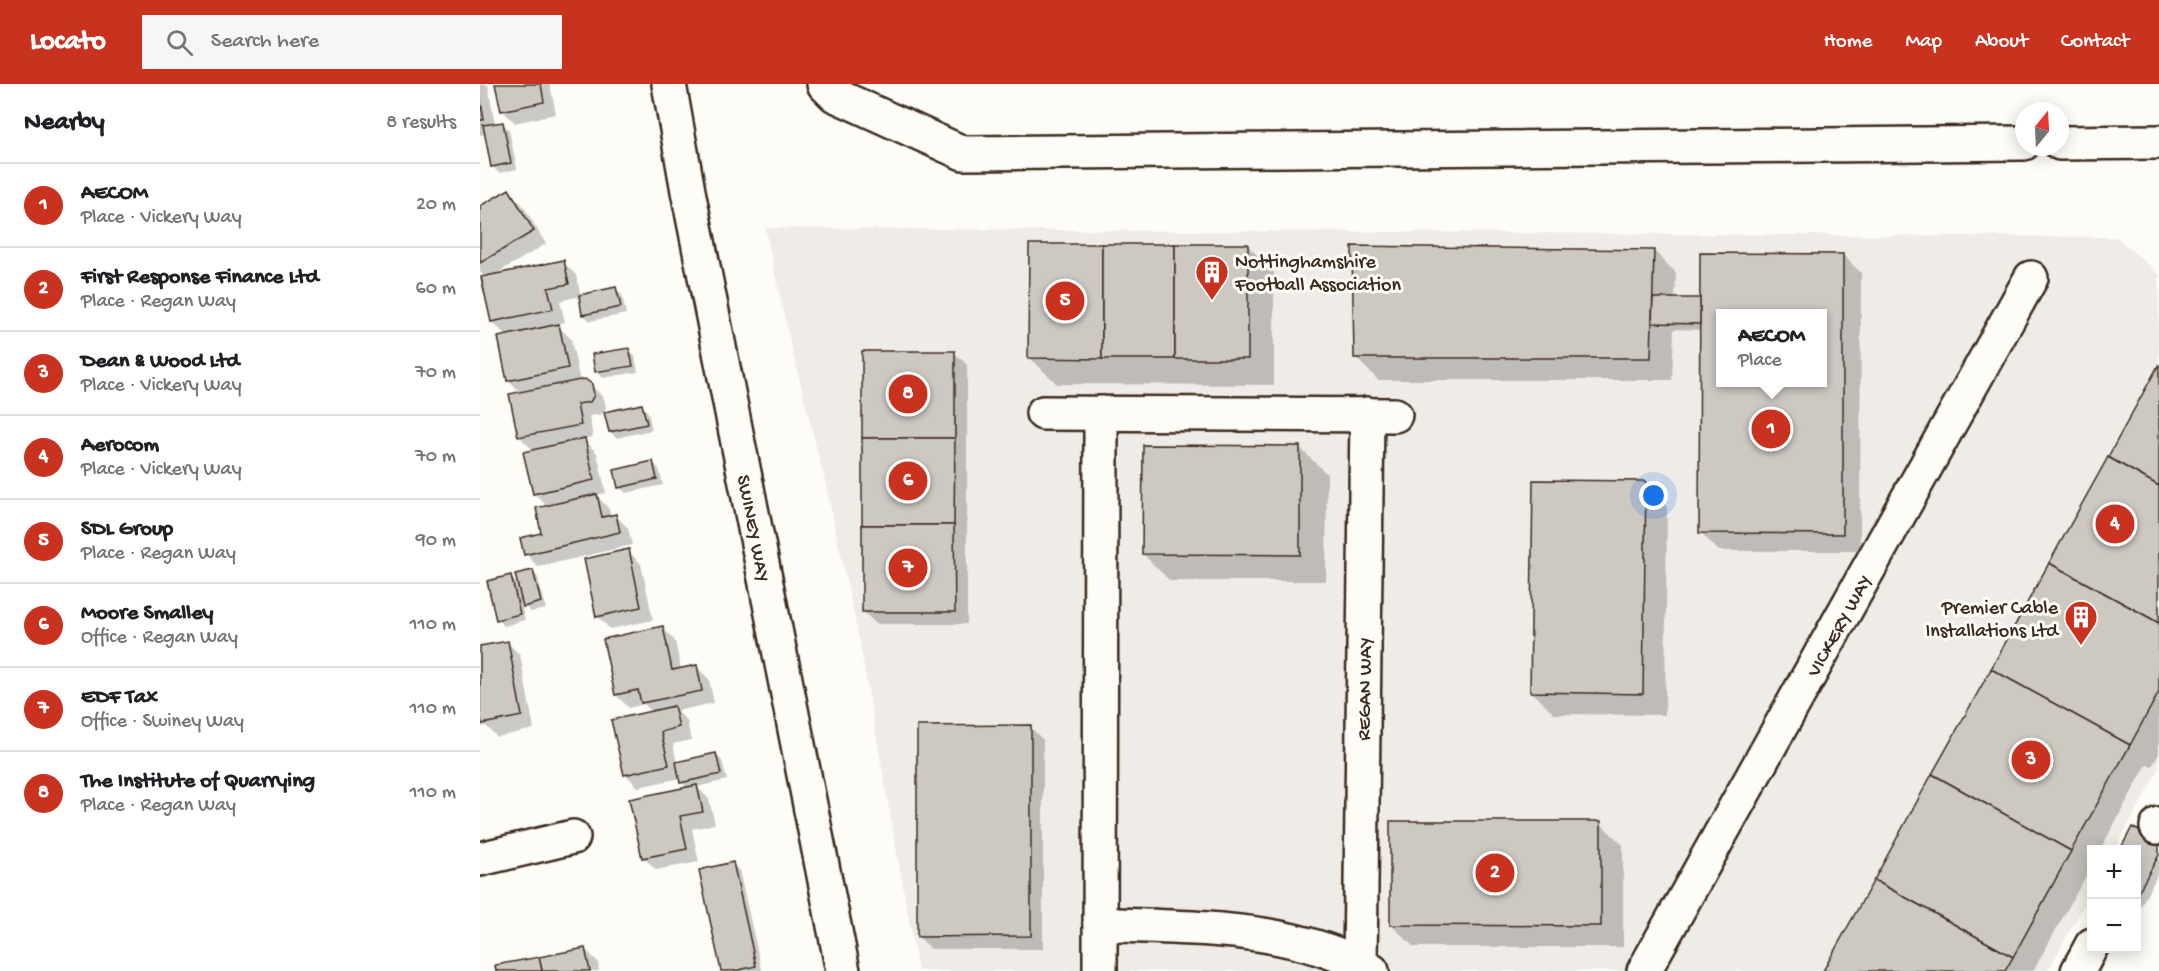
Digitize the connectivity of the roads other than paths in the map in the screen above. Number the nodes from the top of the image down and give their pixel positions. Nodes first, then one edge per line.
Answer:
1 (669, 84) edge
2 (824, 84) edge
3 (2159, 142) edge
4 (2015, 143) edge
5 (2069, 143) edge
6 (2031, 278) dead end
7 (1043, 412) dead end
8 (1101, 413) junction
9 (573, 837) dead end
10 (480, 859) edge
11 (1100, 924) junction
12 (1366, 968) edge
13 (1651, 969) edge
14 (843, 971) edge
15 (1100, 971) edge

1 - 14 street, SWINEY WAY
2 - 4 street
3 - 5 street
6 - 13 street, VICKERY WAY
7 - 8 street, REGAN WAY
8 - 11 street
8 - 12 street, REGAN WAY
9 - 10 street
11 - 12 street, REGAN WAY
11 - 15 street

